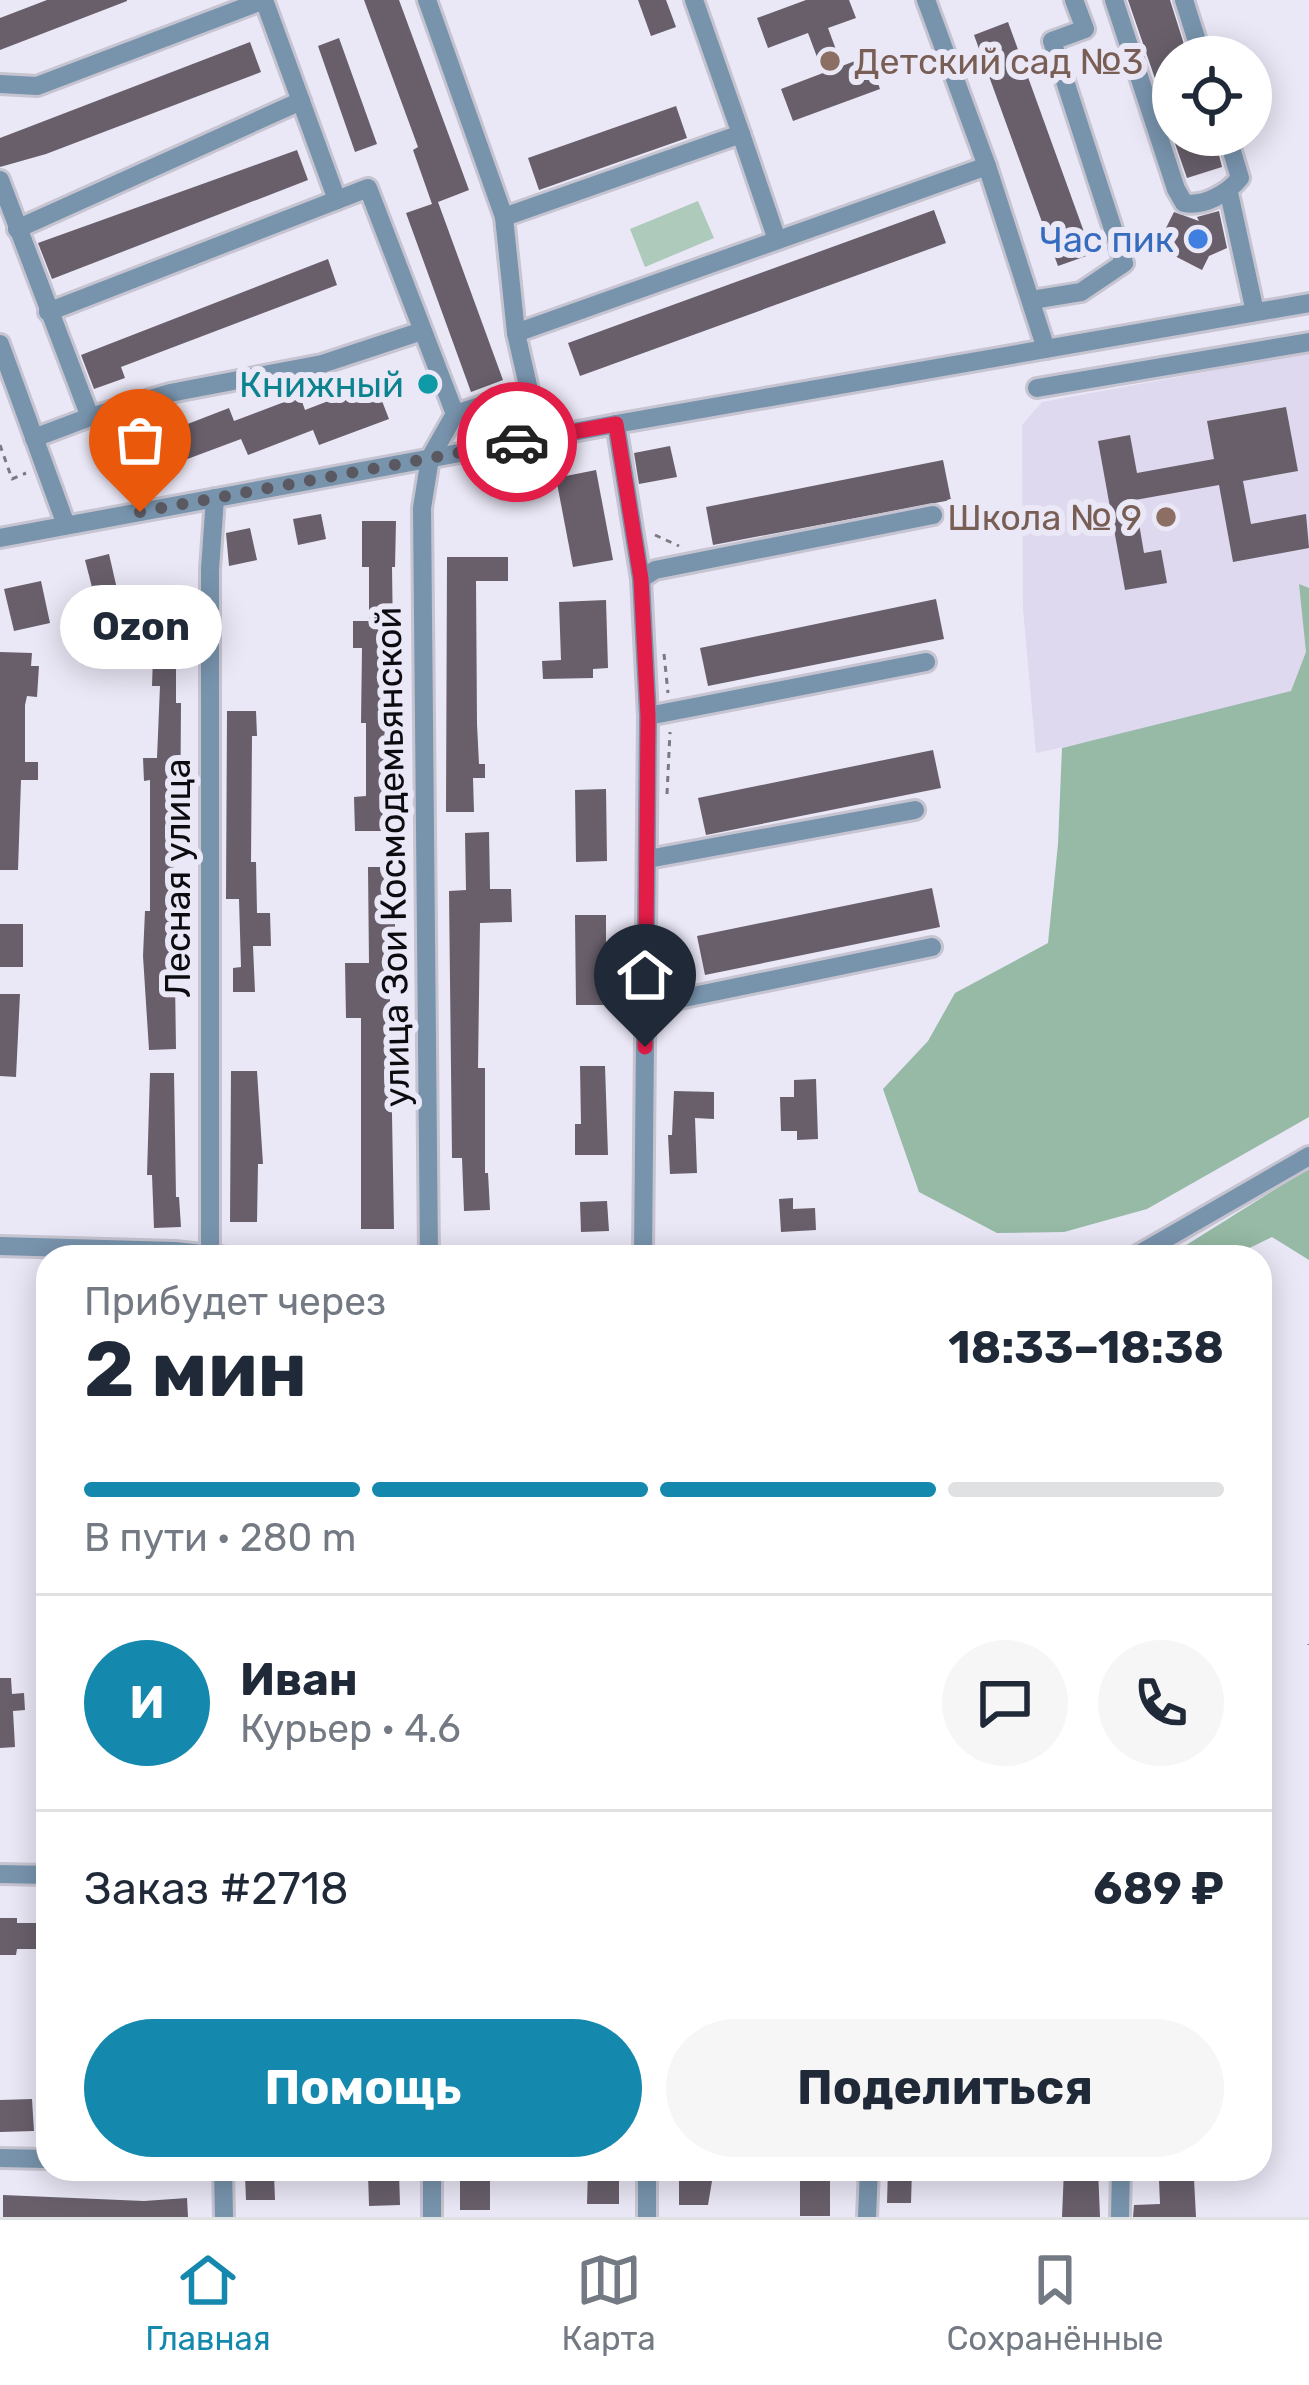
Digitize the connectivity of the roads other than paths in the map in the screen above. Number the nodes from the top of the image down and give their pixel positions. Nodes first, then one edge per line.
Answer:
1 (264, 0) edge
2 (427, 0) edge
3 (694, 0) edge
4 (926, 0) edge
5 (1074, 0) edge
6 (1114, 0) edge
7 (1184, 0) edge
8 (1195, 36) edge
9 (0, 84) edge
10 (301, 101) junction
11 (741, 134) junction
12 (1233, 156) edge
13 (987, 166) junction
14 (0, 180) edge
15 (1228, 193) junction
16 (337, 200) junction
17 (503, 217) junction
18 (17, 229) junction
19 (777, 240) junction
20 (1032, 300) junction
21 (1309, 303) edge
22 (48, 312) junction
23 (1255, 312) junction
24 (422, 331) junction
25 (516, 333) junction
26 (1309, 342) edge
27 (1, 348) edge
28 (1046, 349) junction
29 (1037, 388) dead end
30 (454, 414) junction
31 (90, 417) junction
32 (616, 424) junction
33 (34, 438) junction
34 (430, 458) junction
35 (215, 498) junction
36 (933, 515) dead end
37 (66, 525) junction
38 (0, 538) edge
39 (641, 579) junction
40 (926, 662) dead end
41 (648, 716) junction
42 (915, 810) dead end
43 (648, 859) junction
44 (932, 947) dead end
45 (645, 1006) junction
46 (1309, 1156) edge
47 (216, 1245) edge
48 (429, 1245) edge
49 (643, 1245) edge
50 (1155, 1245) edge
51 (0, 1246) edge
52 (36, 1248) edge
53 (0, 1874) edge
54 (36, 1875) edge
55 (0, 2158) edge
56 (36, 2159) edge
57 (223, 2181) edge
58 (432, 2181) edge
59 (647, 2181) edge
60 (868, 2181) edge
61 (1120, 2181) edge
62 (224, 2217) edge
63 (432, 2217) edge
64 (647, 2217) edge
65 (867, 2217) edge
66 (1120, 2217) edge

1 - 9 street
1 - 10 street
2 - 17 street
3 - 11 street
4 - 13 street
5 - 20 street
6 - 15 street
7 - 8 street
10 - 16 street
10 - 18 street
11 - 17 street
11 - 19 street
12 - 15 street
13 - 19 street
13 - 20 street
14 - 18 street
15 - 23 street
16 - 22 street
16 - 24 street
17 - 25 street
18 - 22 street
19 - 25 street
20 - 28 street
21 - 23 street
22 - 31 street
23 - 28 street
24 - 30 street
24 - 31 street
25 - 30 street
26 - 29 street
27 - 33 street
28 - 32 street
30 - 34 street
31 - 33 street
32 - 34 street
32 - 39 street
33 - 37 street
34 - 35 street
34 - 48 street, улица Зои Космодемьянской
35 - 37 street
35 - 47 street, Лесная улица
36 - 39 street
37 - 38 street
39 - 41 street
40 - 41 street
41 - 43 street
42 - 43 street
43 - 45 street
44 - 45 street
45 - 49 street
46 - 50 street
51 - 52 street
53 - 54 street
55 - 56 street
57 - 62 street
58 - 63 street
59 - 64 street
60 - 65 street
61 - 66 street

